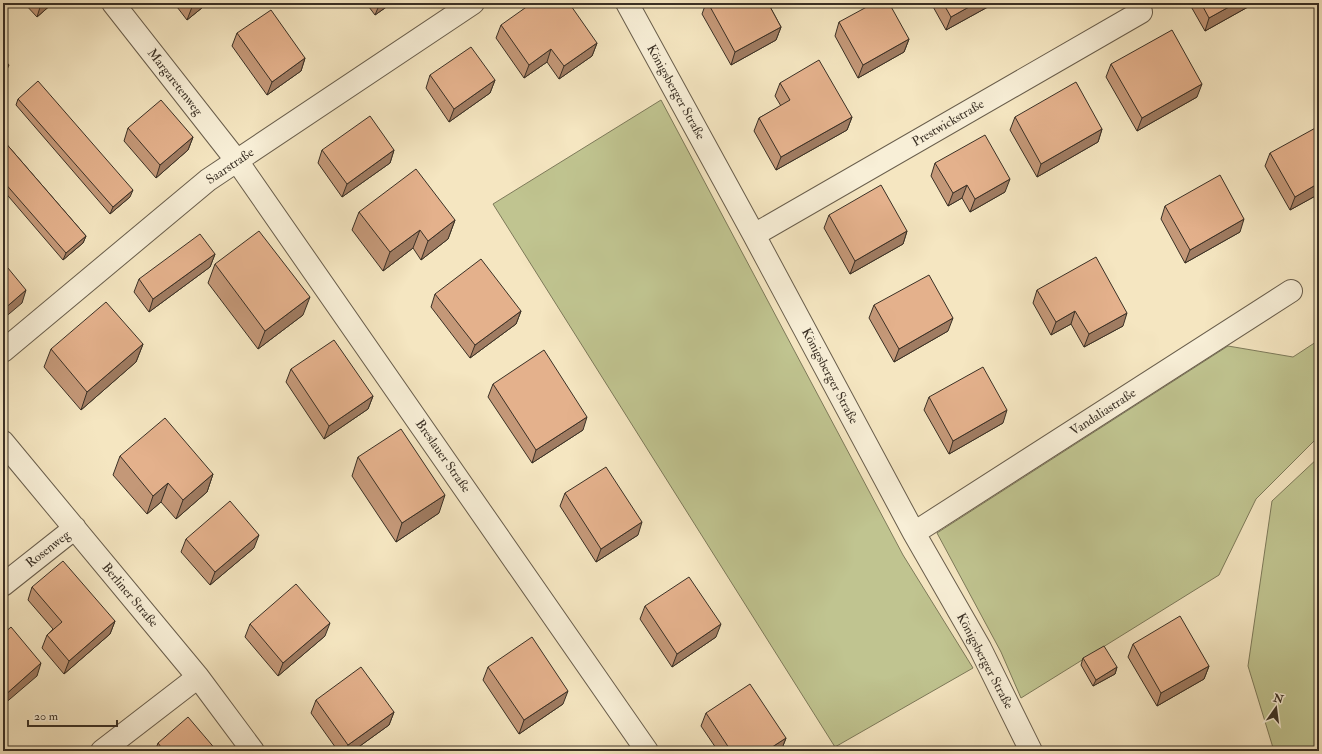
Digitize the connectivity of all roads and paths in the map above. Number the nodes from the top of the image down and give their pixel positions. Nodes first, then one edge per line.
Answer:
1 (113, 3) edge
2 (473, 3) edge
3 (627, 3) edge
4 (1141, 12) dead end
5 (237, 161) junction
6 (754, 235) junction
7 (1292, 291) dead end
8 (3, 351) edge
9 (3, 442) edge
10 (75, 528) junction
11 (914, 533) junction
12 (3, 585) edge
13 (198, 677) junction
14 (102, 751) edge
15 (253, 751) edge
16 (647, 751) edge
17 (1031, 751) edge

1 - 5 street, Margaretenweg
2 - 5 street, Saarstraße
3 - 6 street, Königsberger Straße
4 - 6 street, Prestwickstraße
5 - 8 street, Saarstraße
5 - 16 street, Breslauer Straße
6 - 11 street, Königsberger Straße
7 - 11 street, Vandaliastraße
9 - 10 street, Berliner Straße
10 - 12 street, Rosenweg
10 - 13 street, Berliner Straße
11 - 17 street, Königsberger Straße
13 - 14 street
13 - 15 street, Berliner Straße

